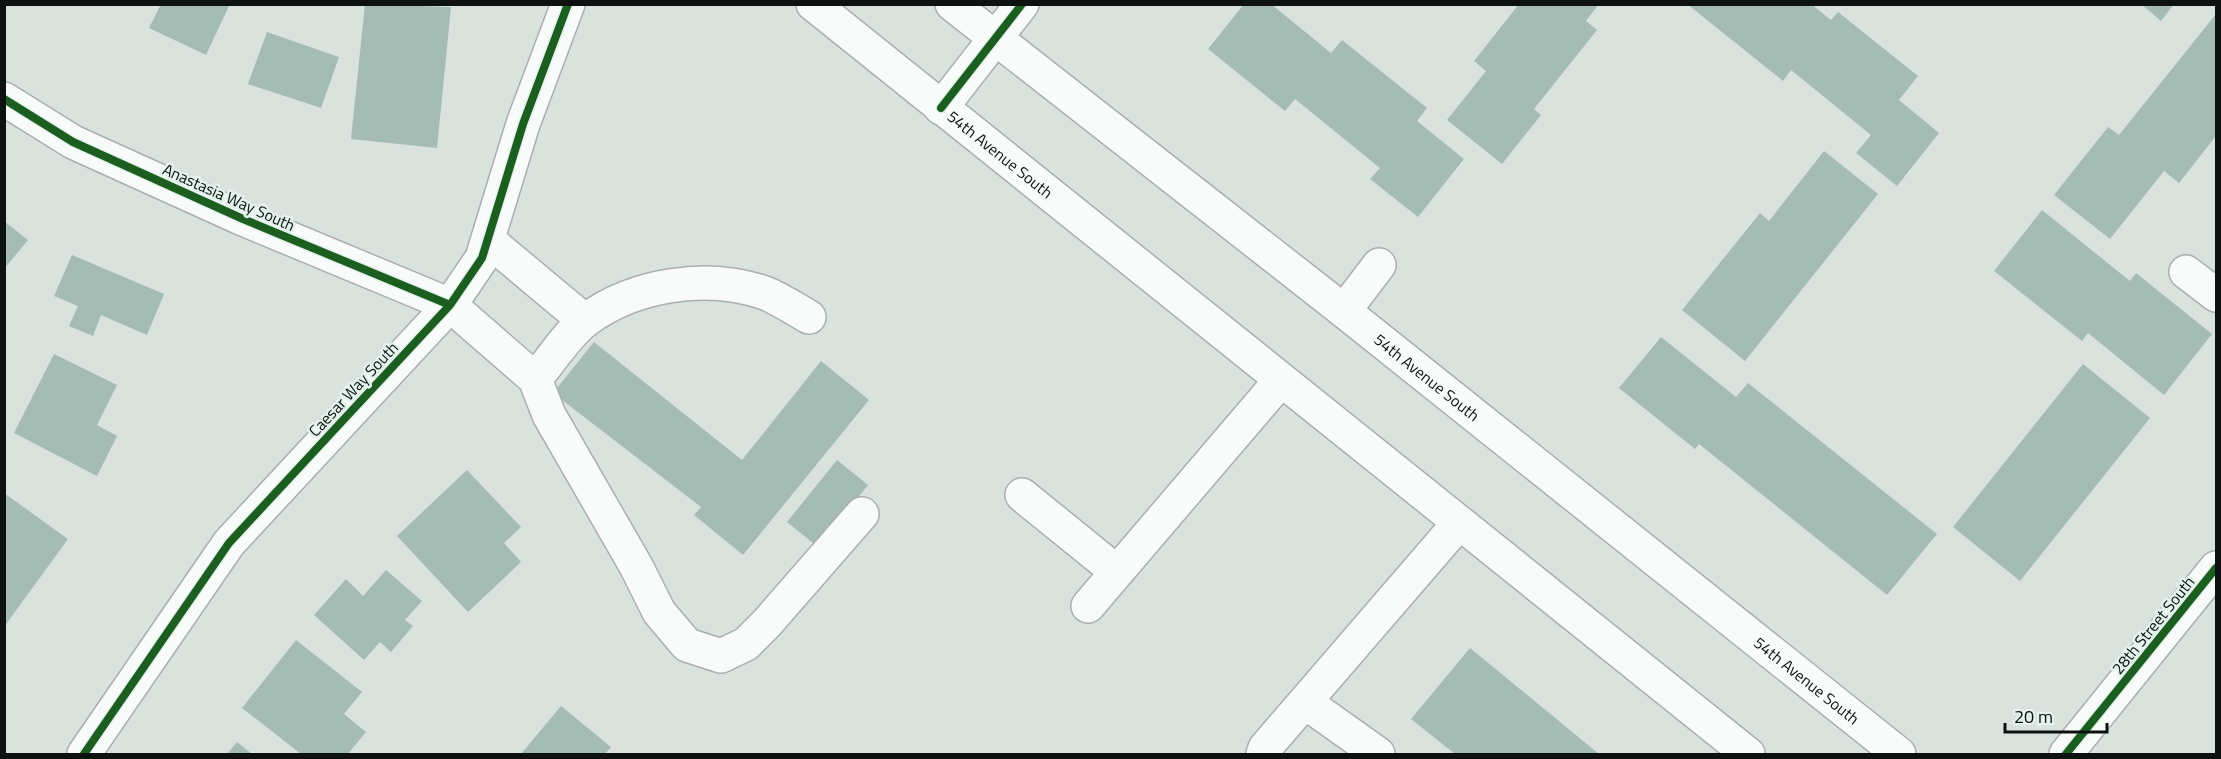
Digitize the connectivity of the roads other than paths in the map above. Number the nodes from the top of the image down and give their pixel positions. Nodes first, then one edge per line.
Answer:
1 (568, 4) edge
2 (813, 4) edge
3 (952, 4) edge
4 (1022, 4) edge
5 (994, 38) junction
6 (4, 99) edge
7 (942, 108) junction
8 (488, 240) junction
9 (1379, 265) dead end
10 (2187, 272) dead end
11 (2217, 295) edge
12 (450, 305) junction
13 (1344, 311) junction
14 (809, 317) dead end
15 (585, 321) junction
16 (535, 379) junction
17 (1281, 380) junction
18 (1022, 495) dead end
19 (862, 514) dead end
20 (1460, 523) junction
21 (2217, 568) edge
22 (1117, 572) junction
23 (1088, 606) dead end
24 (1305, 702) junction
25 (84, 754) edge
26 (1263, 754) edge
27 (1378, 754) edge
28 (1748, 754) edge
29 (1899, 754) edge
30 (2066, 754) edge

1 - 8 main road, Caesar Way South
2 - 7 main road, 54th Avenue South
3 - 5 main road, 54th Avenue South
4 - 5 main road
5 - 7 main road
5 - 13 main road, 54th Avenue South
6 - 12 main road, Anastasia Way South
7 - 17 main road, 54th Avenue South
8 - 12 main road, Caesar Way South
8 - 15 main road
9 - 13 main road
10 - 11 main road
12 - 16 main road, Anastasia Way South
12 - 25 main road, Caesar Way South
13 - 29 main road, 54th Avenue South
14 - 15 main road
15 - 16 main road
16 - 19 main road
17 - 20 main road, 54th Avenue South
17 - 22 main road
18 - 22 main road
20 - 24 main road
20 - 28 main road, 54th Avenue South
21 - 30 main road, 28th Street South
22 - 23 main road
24 - 26 main road
24 - 27 main road

